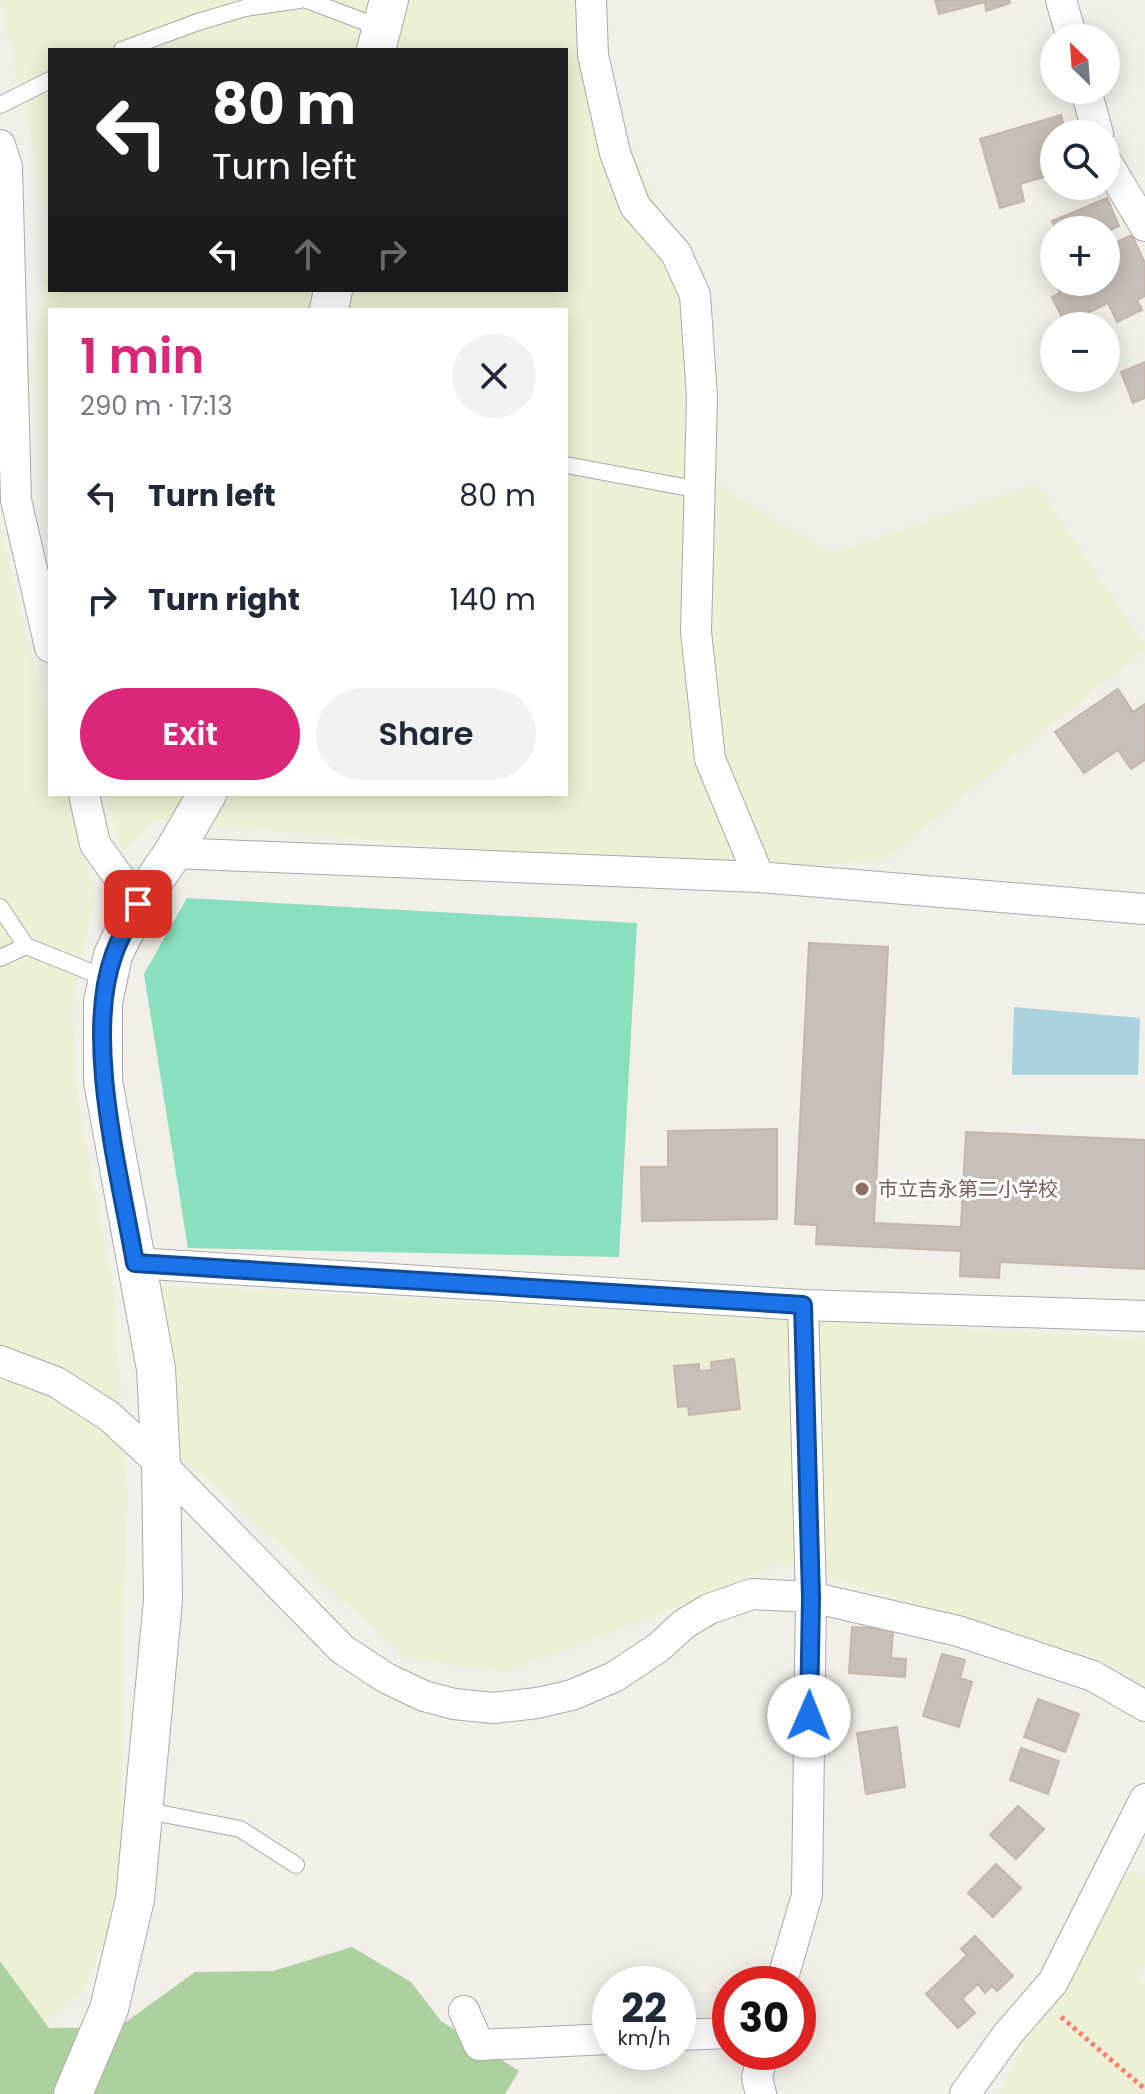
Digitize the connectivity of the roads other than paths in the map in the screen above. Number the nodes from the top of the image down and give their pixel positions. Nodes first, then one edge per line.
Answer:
1 (300, 0) edge
2 (307, 0) edge
3 (591, 0) edge
4 (1061, 0) edge
5 (1068, 24) edge
6 (382, 26) edge
7 (127, 48) edge
8 (48, 81) edge
9 (0, 105) edge
10 (0, 145) edge
11 (1120, 184) edge
12 (1145, 226) edge
13 (568, 465) edge
14 (700, 490) junction
15 (48, 638) edge
16 (84, 796) edge
17 (206, 796) edge
18 (173, 853) junction
19 (759, 877) junction
20 (138, 904) junction
21 (0, 907) edge
22 (1145, 909) edge
23 (26, 946) junction
24 (0, 958) edge
25 (108, 979) junction
26 (135, 1263) junction
27 (803, 1305) junction
28 (1145, 1316) edge
29 (0, 1361) edge
30 (161, 1464) junction
31 (811, 1597) junction
32 (1145, 1706) edge
33 (1145, 1799) edge
34 (143, 1810) junction
35 (296, 1865) dead end
36 (786, 1966) edge
37 (464, 2011) dead end
38 (592, 2040) edge
39 (759, 2070) edge
40 (73, 2094) edge
41 (761, 2094) edge
42 (965, 2094) edge

1 - 7 lane
2 - 6 lane
3 - 14 street
4 - 5 street
8 - 9 lane
10 - 15 street
11 - 12 street
13 - 14 lane
14 - 19 street
16 - 20 street
17 - 18 street
18 - 19 street
18 - 20 street
19 - 22 street
20 - 25 street
21 - 23 lane
23 - 24 lane
23 - 25 lane
25 - 26 street
26 - 27 street
26 - 30 street
27 - 28 street
27 - 31 street
29 - 30 street
30 - 31 street
30 - 34 street
31 - 32 street
31 - 36 street
33 - 42 street
34 - 35 lane
34 - 40 street
37 - 38 street
39 - 41 street

